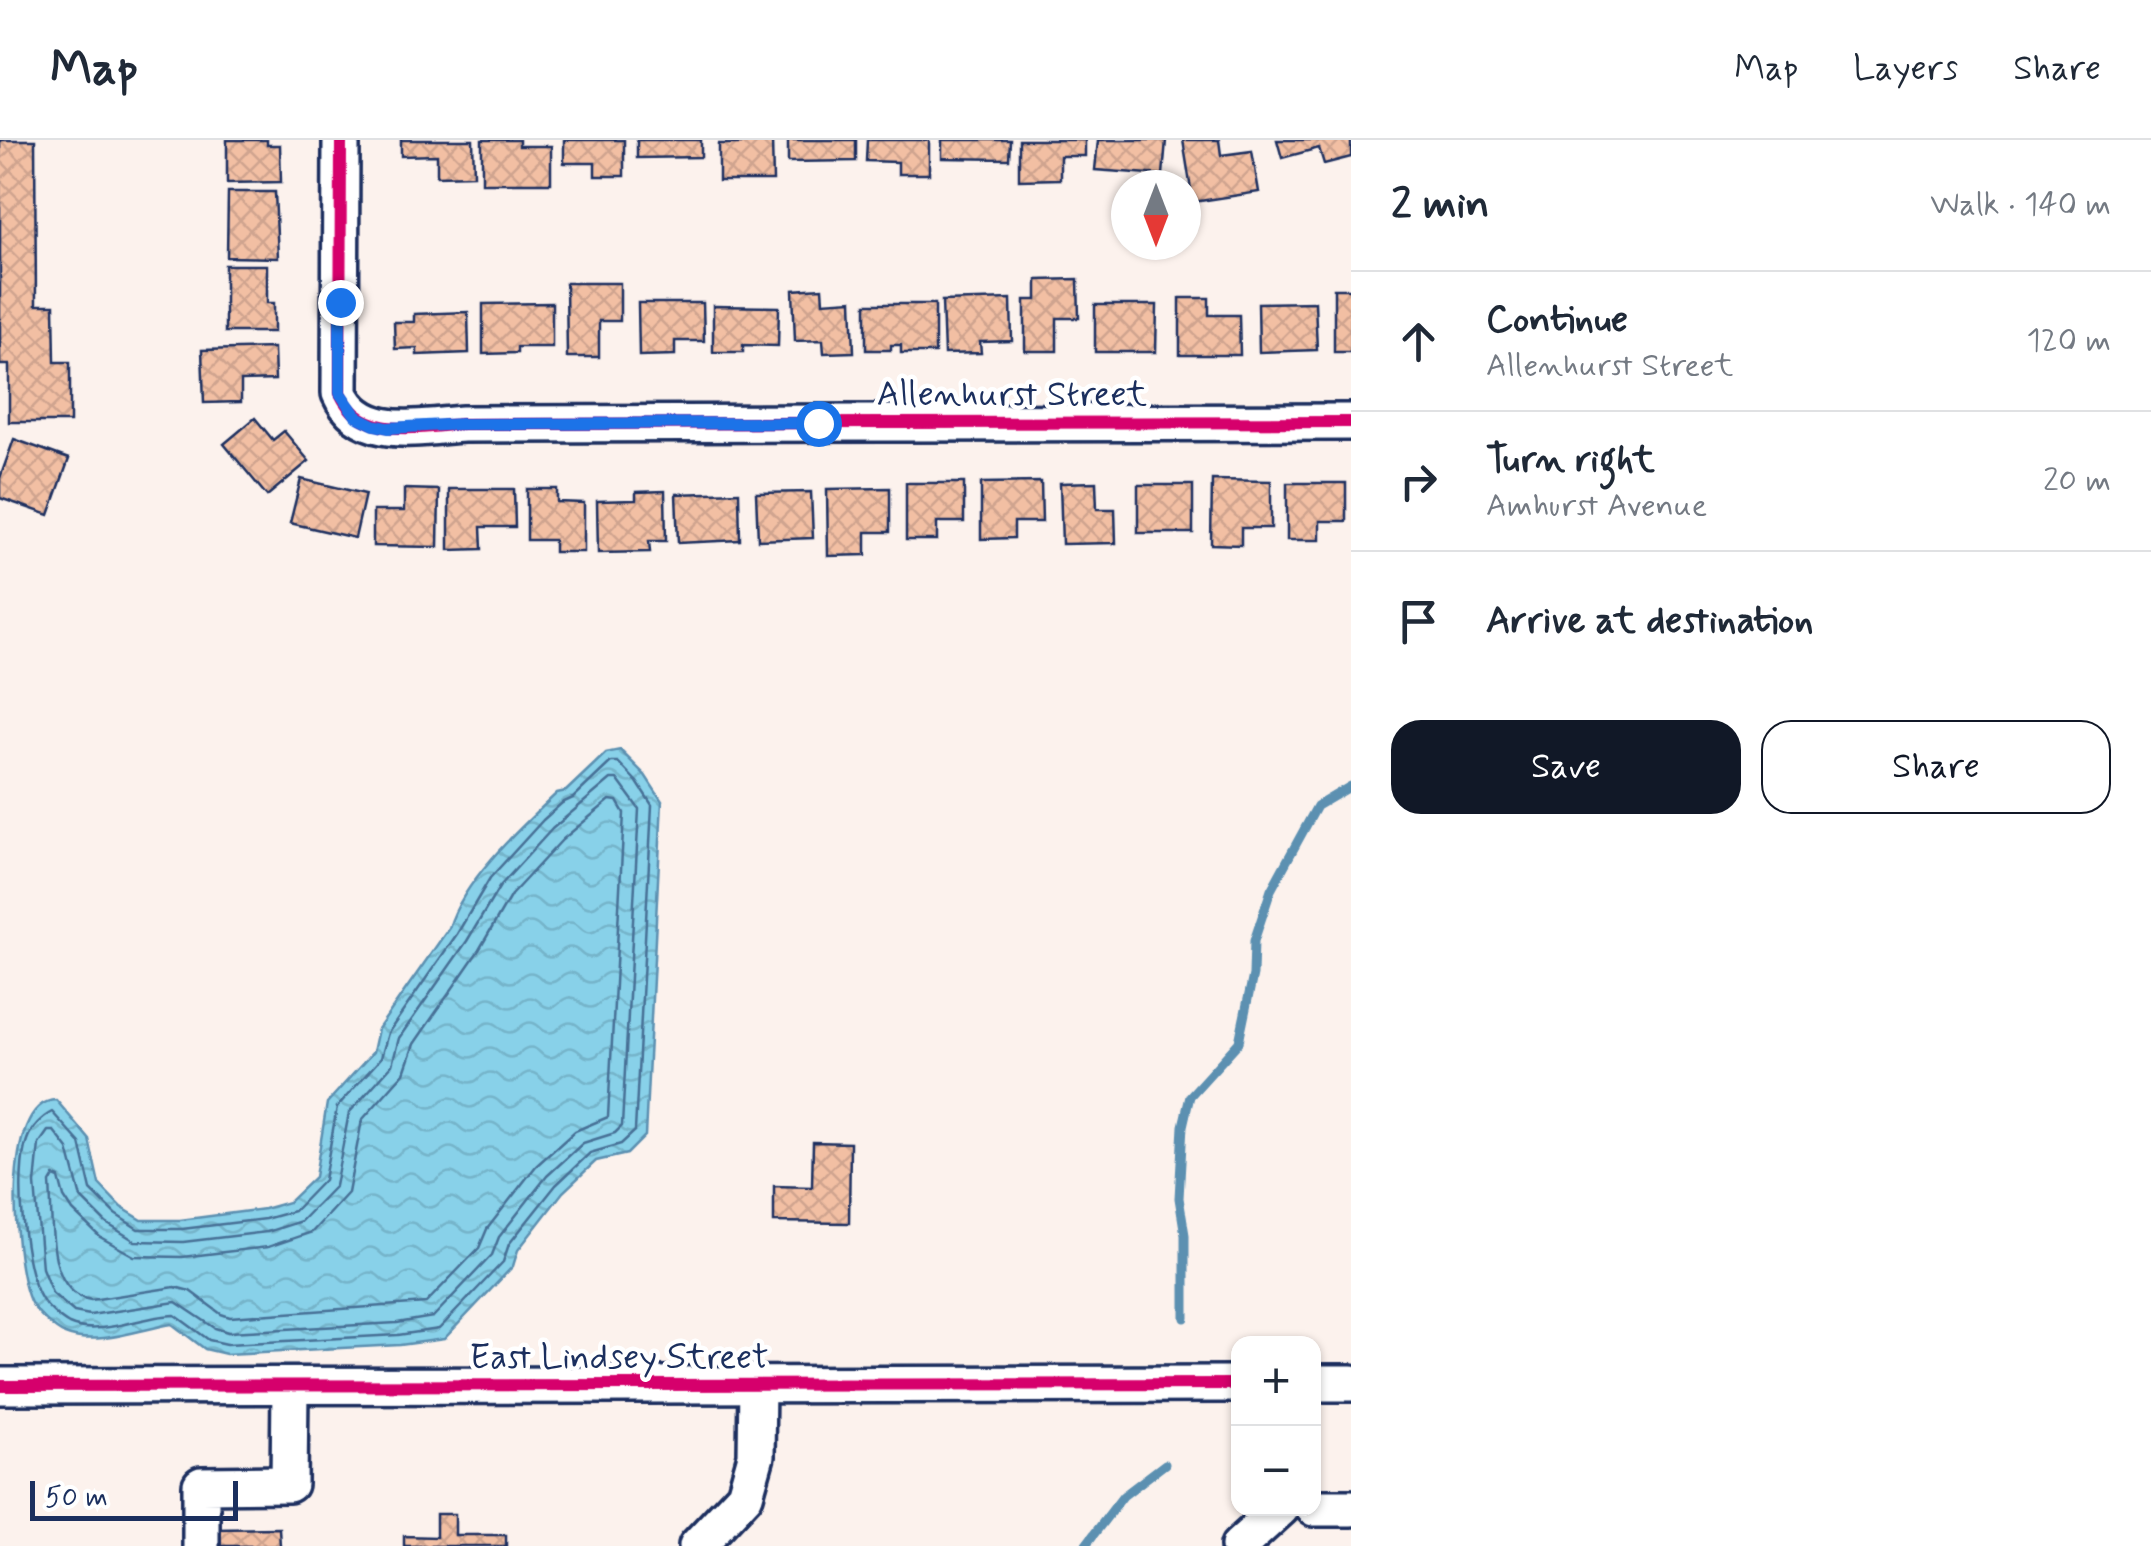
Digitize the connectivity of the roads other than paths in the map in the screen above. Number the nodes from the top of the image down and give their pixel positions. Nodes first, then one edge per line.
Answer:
1 (341, 140) edge
2 (1351, 422) edge
3 (1351, 1383) edge
4 (757, 1384) junction
5 (1231, 1384) edge
6 (1321, 1384) edge
7 (0, 1386) edge
8 (290, 1388) junction
9 (1321, 1508) edge
10 (1351, 1508) edge
11 (1272, 1516) edge
12 (201, 1546) edge
13 (698, 1546) edge
14 (1240, 1546) edge

1 - 2 street, Allenhurst Street
3 - 6 street
4 - 5 street, East Lindsey Street
4 - 8 street, East Lindsey Street
4 - 13 street
7 - 8 street, East Lindsey Street
8 - 12 street
9 - 10 street
11 - 14 street

